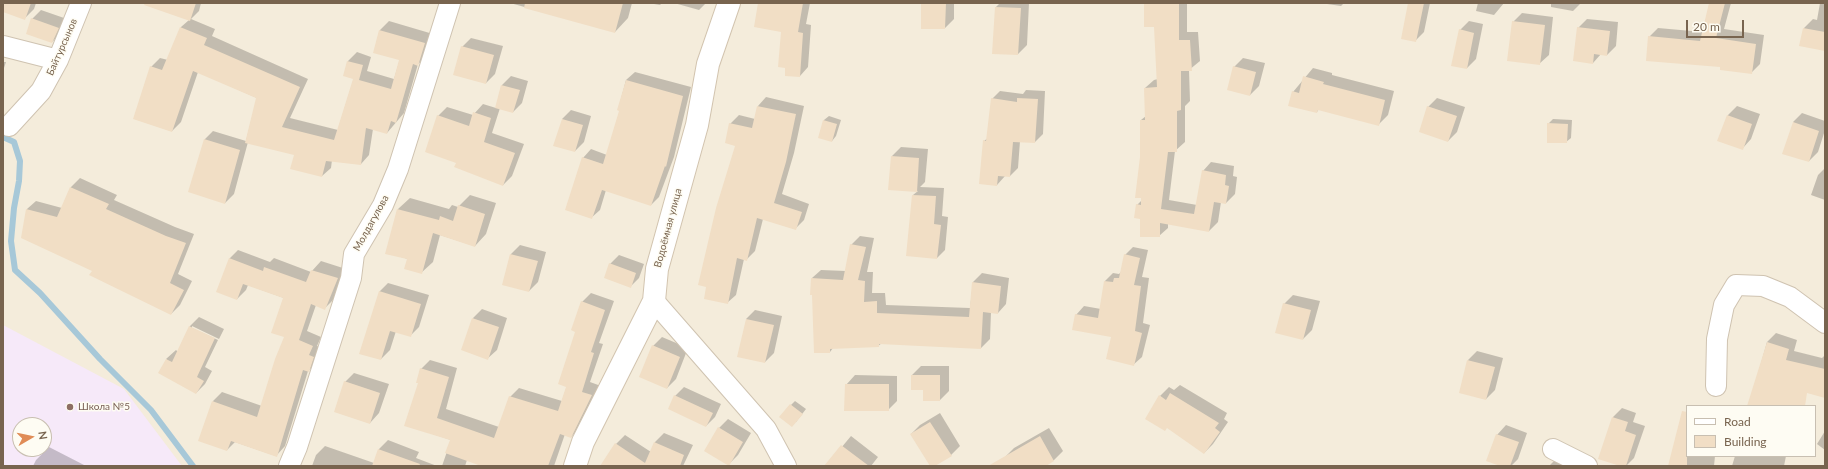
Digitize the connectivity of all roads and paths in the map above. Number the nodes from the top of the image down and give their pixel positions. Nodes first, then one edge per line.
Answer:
1 (81, 3) edge
2 (450, 3) edge
3 (729, 3) edge
4 (3, 46) edge
5 (58, 60) junction
6 (9, 126) dead end
7 (654, 301) junction
8 (1825, 323) edge
9 (1716, 386) dead end
10 (1553, 449) dead end
11 (289, 466) edge
12 (575, 466) edge
13 (786, 466) edge
14 (1587, 466) edge

1 - 5 street, Байтурсынов
2 - 11 street, Молдагулова
3 - 7 street, Водоёмная улица
4 - 5 street
5 - 6 street, Байтурсынов
7 - 12 street, Водоёмная улица
7 - 13 street
8 - 9 street
10 - 14 street

